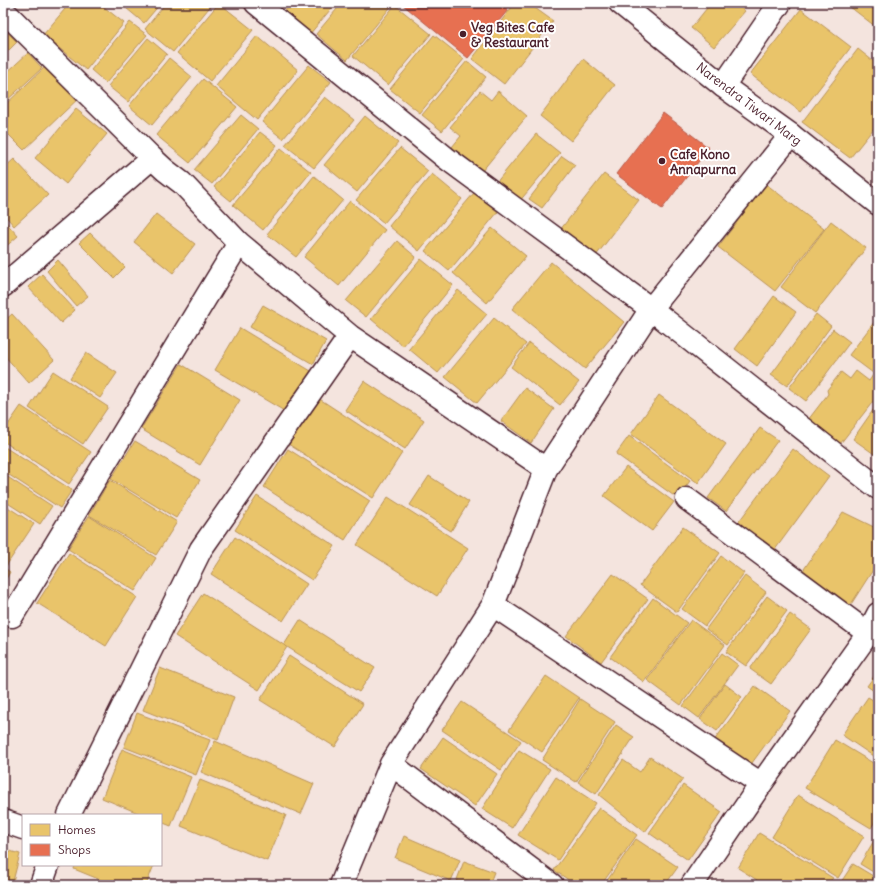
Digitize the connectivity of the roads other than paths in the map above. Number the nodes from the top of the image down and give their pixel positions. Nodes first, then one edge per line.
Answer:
1 (256, 3) edge
2 (620, 3) edge
3 (780, 3) edge
4 (12, 13) edge
5 (723, 86) junction
6 (791, 135) junction
7 (152, 158) junction
8 (878, 204) edge
9 (239, 243) junction
10 (3, 286) edge
11 (651, 309) junction
12 (350, 336) junction
13 (546, 469) junction
14 (878, 488) edge
15 (687, 499) dead end
16 (493, 604) junction
17 (878, 614) edge
18 (12, 616) dead end
19 (867, 634) junction
20 (391, 764) junction
21 (761, 784) junction
22 (69, 814) edge
23 (3, 821) edge
24 (22, 828) edge
25 (48, 866) edge
26 (41, 885) edge
27 (341, 885) edge
28 (552, 885) edge
29 (692, 885) edge

1 - 11 street
2 - 5 street, Narendra Tiwari Marg
3 - 5 street
4 - 7 street
5 - 6 street, Narendra Tiwari Marg
6 - 8 street, Narendra Tiwari Marg
6 - 11 street
7 - 9 street
7 - 10 street
9 - 12 street
9 - 18 street
11 - 13 street
11 - 14 street
12 - 13 street
12 - 22 street
13 - 16 street
15 - 19 street
16 - 20 street
16 - 21 street
17 - 19 street
19 - 21 street
20 - 27 street
20 - 28 street
21 - 29 street
23 - 24 street
25 - 26 street

